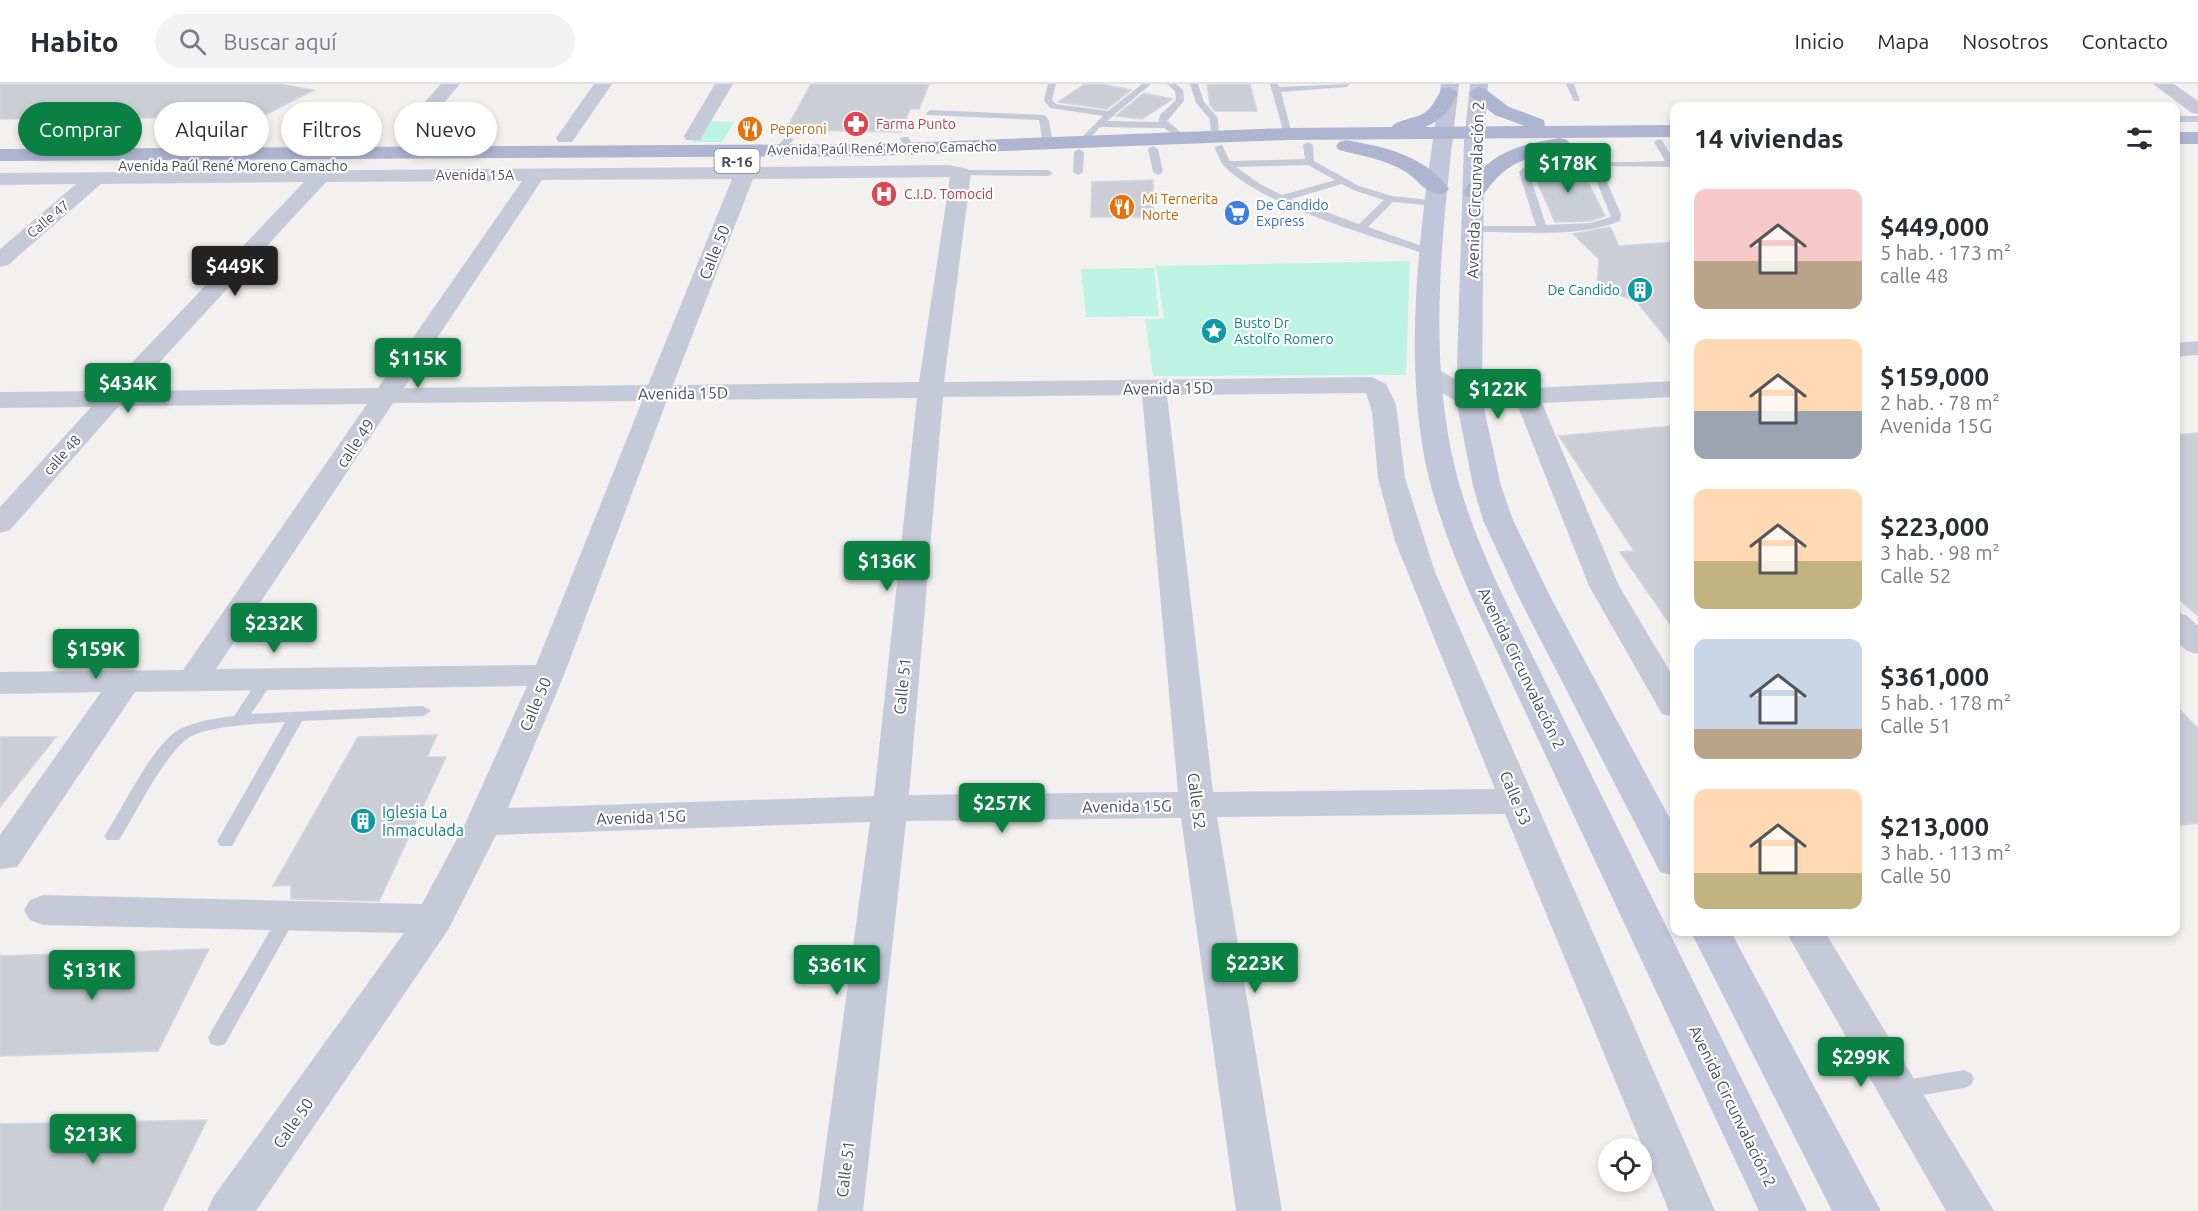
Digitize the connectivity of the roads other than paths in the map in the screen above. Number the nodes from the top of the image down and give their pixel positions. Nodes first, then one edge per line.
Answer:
1 (451, 84) edge
2 (603, 84) edge
3 (724, 84) edge
4 (1052, 84) edge
5 (1145, 84) edge
6 (1171, 84) edge
7 (1194, 84) edge
8 (1346, 84) edge
9 (1570, 84) edge
10 (2162, 84) edge
11 (1275, 87) edge
12 (1457, 88) edge
13 (1577, 99) dead end
14 (435, 102) edge
15 (2198, 109) edge
16 (930, 113) dead end
17 (1110, 114) junction
18 (2180, 119) edge
19 (2198, 119) edge
20 (1098, 124) junction
21 (1166, 125) junction
22 (2180, 131) edge
23 (2198, 131) edge
24 (1378, 132) junction
25 (1288, 134) junction
26 (693, 136) dead end
27 (1475, 136) junction
28 (1182, 137) junction
29 (1442, 137) junction
30 (1571, 137) junction
31 (565, 138) dead end
32 (1669, 138) edge
33 (2180, 138) edge
34 (2198, 138) edge
35 (1048, 144) junction
36 (1335, 144) junction
37 (1153, 149) junction
38 (1221, 149) junction
39 (1309, 153) junction
40 (0, 155) edge
41 (763, 155) junction
42 (1080, 156) junction
43 (1594, 163) junction
44 (1670, 164) edge
45 (0, 167) edge
46 (955, 172) junction
47 (1048, 172) dead end
48 (1158, 172) dead end
49 (536, 175) junction
50 (321, 176) junction
51 (96, 178) junction
52 (0, 179) edge
53 (1341, 181) junction
54 (1437, 196) junction
55 (1283, 198) junction
56 (1391, 199) junction
57 (1474, 214) junction
58 (1540, 223) junction
59 (1361, 228) junction
60 (1432, 253) junction
61 (0, 260) edge
62 (2198, 348) edge
63 (2180, 350) edge
64 (1429, 374) junction
65 (1365, 384) joint
66 (1154, 388) junction
67 (1670, 388) edge
68 (930, 390) junction
69 (658, 393) junction
70 (388, 396) junction
71 (1527, 397) junction
72 (112, 399) junction
73 (1469, 399) junction
74 (0, 400) edge
75 (0, 524) edge
76 (2180, 627) edge
77 (2198, 644) edge
78 (548, 675) junction
79 (192, 680) junction
80 (266, 680) junction
81 (126, 681) junction
82 (0, 683) edge
83 (1670, 699) edge
84 (423, 711) dead end
85 (296, 717) junction
86 (238, 722) junction
87 (1518, 801) junction
88 (1197, 805) junction
89 (890, 808) junction
90 (485, 822) junction
91 (113, 836) dead end
92 (225, 841) dead end
93 (1670, 854) edge
94 (3, 857) dead end
95 (43, 910) dead end
96 (287, 917) junction
97 (435, 919) junction
98 (1713, 936) edge
99 (1807, 936) edge
100 (218, 1038) dead end
101 (1964, 1079) dead end
102 (1897, 1090) junction
103 (230, 1211) edge
104 (840, 1211) edge
105 (1258, 1211) edge
106 (1692, 1211) edge
107 (1783, 1211) edge
108 (1857, 1211) edge
109 (1971, 1211) edge

1 - 14 street
2 - 31 street
3 - 26 street
4 - 17 lane
5 - 17 lane
6 - 21 lane
7 - 38 lane
8 - 11 lane
9 - 13 lane
10 - 15 street
11 - 25 lane
12 - 24 main road
12 - 27 main road, Avenida Circunvalación 2
12 - 29 main road, Avenida Circunvalación 2
12 - 30 main road
16 - 35 lane
17 - 20 lane
18 - 19 lane
20 - 21 lane
20 - 42 lane
21 - 28 lane
22 - 23 main road
24 - 25 main road, Avenida Paúl René Moreno Camacho / R-16
24 - 29 main road, Avenida Paúl René Moreno Camacho / R-16
25 - 38 main road, Avenida Paúl René Moreno Camacho / R-16
27 - 29 main road, Avenida Paúl René Moreno Camacho / R-16
27 - 30 main road, R-16
27 - 57 main road, Avenida Circunvalación 2
28 - 38 main road, Avenida Paúl René Moreno Camacho / R-16
28 - 42 main road, Avenida Paúl René Moreno Camacho / R-16
29 - 36 main road, Avenida Paúl René Moreno Camacho / R-16
29 - 54 main road, Avenida Circunvalación 2
30 - 32 main road, R-16
30 - 57 main road
33 - 34 main road
35 - 41 main road, Avenida Paúl René Moreno Camacho / R-16
35 - 42 main road, Avenida Paúl René Moreno Camacho / R-16
36 - 39 main road, Avenida Paúl René Moreno Camacho / R-16
36 - 54 main road
37 - 38 main road, Avenida Paúl René Moreno Camacho / R-16
37 - 42 main road, Avenida Paúl René Moreno Camacho / R-16
37 - 48 lane
38 - 39 main road, Avenida Paúl René Moreno Camacho / R-16
38 - 55 lane
39 - 53 lane
40 - 41 main road, Avenida Paúl René Moreno Camacho / R-16
41 - 42 main road, Avenida Paúl René Moreno Camacho / R-16
41 - 45 main road, Avenida Paúl René Moreno Camacho / R-16
41 - 46 street, Avenida 15A
41 - 49 street, Avenida 15A
41 - 69 street, Calle 50
43 - 44 lane
43 - 58 lane
43 - 58 lane
46 - 47 lane
46 - 68 street, Calle 51
49 - 50 street, Avenida 15A
49 - 70 street, calle 49
50 - 51 street, Avenida 15A
50 - 72 street, calle 48
51 - 52 street, Avenida 15A
51 - 61 street, Calle 47
53 - 55 lane
53 - 56 lane
54 - 56 lane
54 - 60 main road, Avenida Circunvalación 2
55 - 59 lane
56 - 59 lane
57 - 58 lane
57 - 73 main road, Avenida Circunvalación 2
59 - 60 lane
60 - 64 main road, Avenida Circunvalación 2
62 - 63 street
64 - 73 street
64 - 107 main road, Avenida Circunvalación 2
65 - 66 street, Avenida 15D
65 - 87 street, Calle 53
66 - 68 street, Avenida 15D
66 - 88 street, Calle 52
67 - 71 street
68 - 69 street, Avenida 15D
68 - 89 street, Calle 51
69 - 70 street, Avenida 15D
69 - 78 street, Calle 50
70 - 72 street, Avenida 15D
70 - 79 street, calle 49
71 - 73 street
71 - 83 street
72 - 74 street, Avenida 15D
72 - 75 street, calle 48
73 - 93 main road, Avenida Circunvalación 2
76 - 77 street
78 - 80 street
78 - 90 street, Calle 50
79 - 80 street
79 - 81 street
80 - 86 lane
81 - 82 street
81 - 94 street
84 - 85 lane
85 - 86 lane
85 - 92 lane
86 - 91 lane
87 - 88 street, Avenida 15G
87 - 106 street, Calle 53
88 - 89 street, Avenida 15G
88 - 105 street, Calle 52
89 - 90 street, Avenida 15G
89 - 104 street, Calle 51
90 - 97 street, Calle 50
95 - 96 street
96 - 97 street
96 - 100 lane
97 - 103 street, Calle 50
98 - 108 main road
99 - 102 street
101 - 102 lane
102 - 109 street

